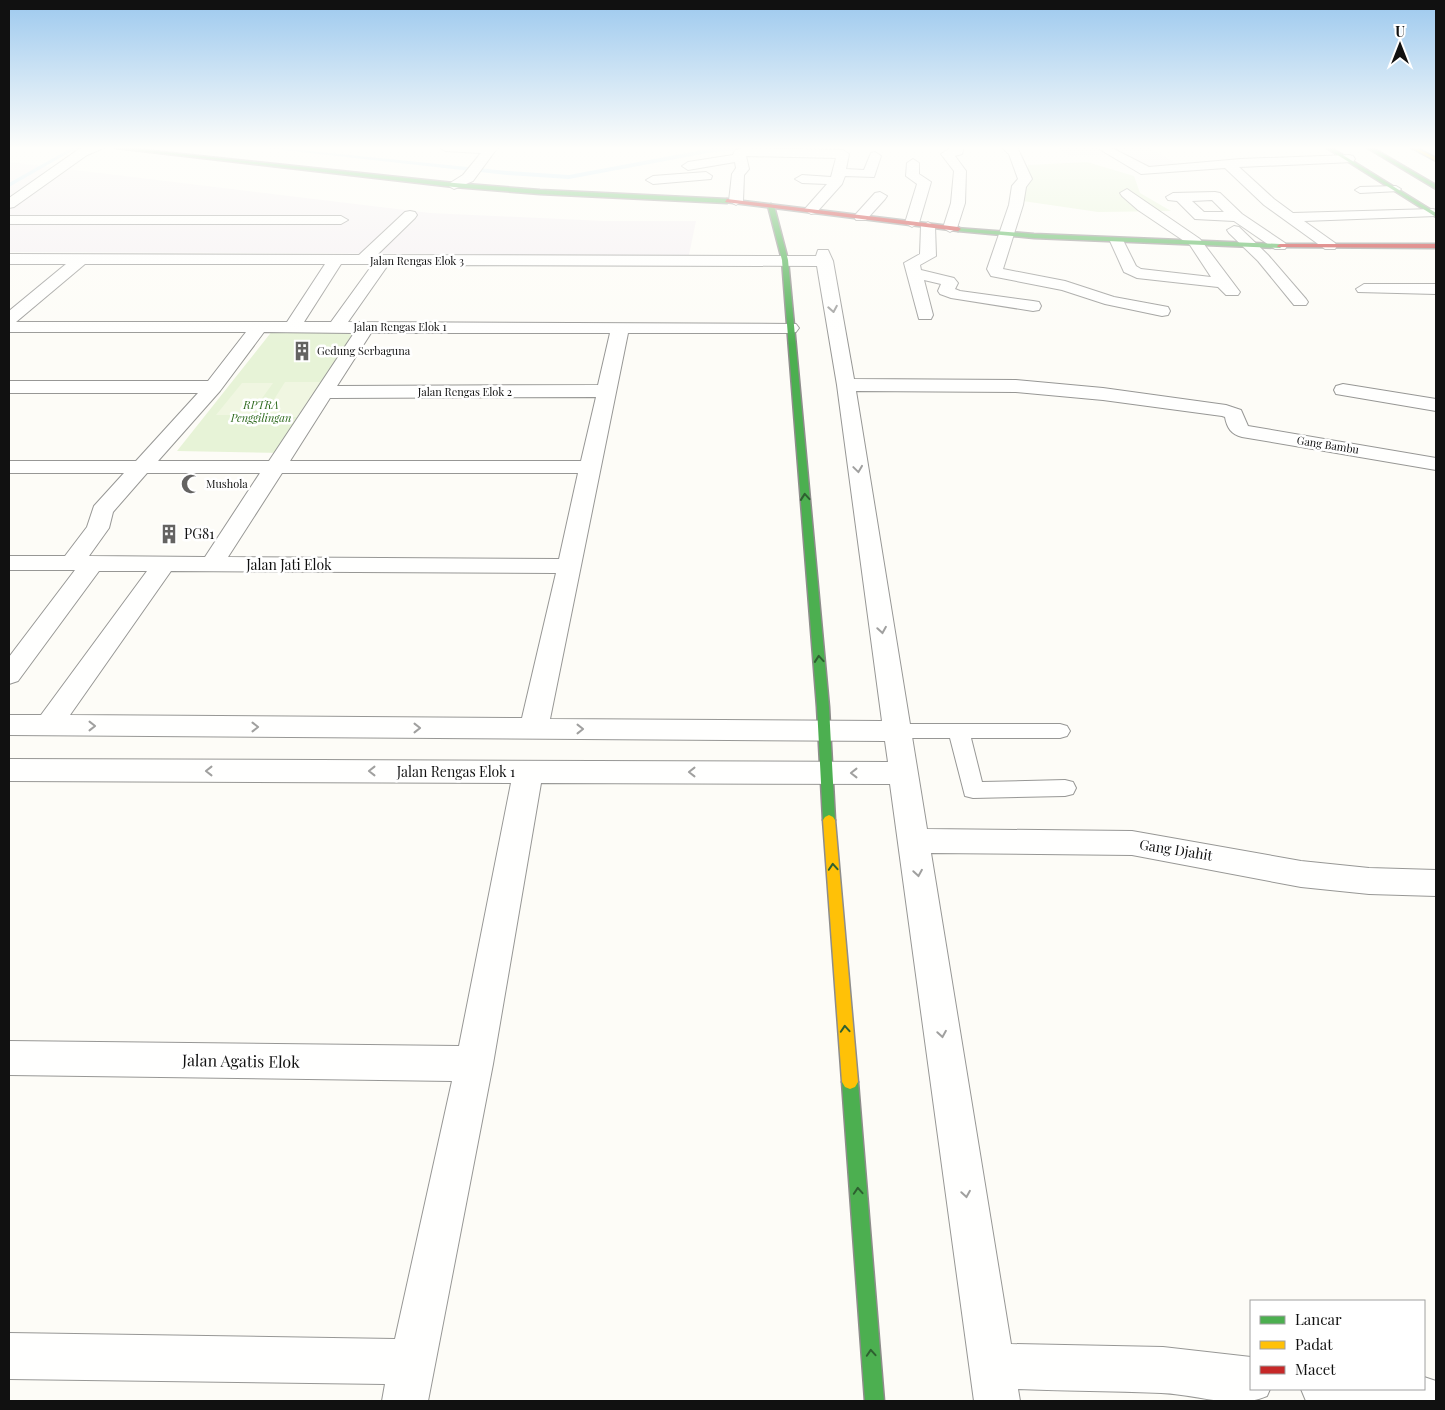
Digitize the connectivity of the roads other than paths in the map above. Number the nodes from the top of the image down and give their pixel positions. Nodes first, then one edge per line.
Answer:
1 (773, 213) edge
2 (831, 213) edge
3 (865, 213) edge
4 (921, 213) edge
5 (955, 213) edge
6 (1014, 213) edge
7 (1152, 213) edge
8 (1195, 213) edge
9 (1233, 213) edge
10 (1285, 213) edge
11 (1374, 213) edge
12 (1434, 214) edge
13 (410, 215) dead end
14 (1378, 215) junction
15 (861, 217) junction
16 (1218, 217) junction
17 (1237, 217) junction
18 (1291, 217) junction
19 (9, 220) edge
20 (188, 220) junction
21 (341, 220) dead end
22 (920, 225) junction
23 (950, 228) junction
24 (1008, 233) junction
25 (1117, 241) junction
26 (1195, 242) junction
27 (160, 243) dead end
28 (1248, 244) junction
29 (1280, 246) junction
30 (1330, 246) junction
31 (1436, 246) edge
32 (9, 259) edge
33 (80, 260) junction
34 (336, 260) junction
35 (785, 260) junction
36 (362, 261) junction
37 (383, 261) junction
38 (914, 273) junction
39 (1364, 288) dead end
40 (1436, 289) edge
41 (1300, 302) dead end
42 (1033, 306) dead end
43 (1162, 311) dead end
44 (925, 315) dead end
45 (9, 319) edge
46 (9, 327) edge
47 (259, 327) junction
48 (292, 327) junction
49 (336, 327) junction
50 (366, 327) junction
51 (620, 328) junction
52 (790, 328) junction
53 (846, 386) junction
54 (9, 387) edge
55 (213, 388) junction
56 (1343, 390) dead end
57 (607, 391) junction
58 (324, 392) junction
59 (1436, 405) edge
60 (1436, 464) edge
61 (9, 467) edge
62 (142, 467) junction
63 (275, 467) junction
64 (590, 467) junction
65 (9, 563) edge
66 (75, 564) junction
67 (164, 564) junction
68 (212, 564) junction
69 (569, 566) junction
70 (9, 675) edge
71 (9, 725) edge
72 (49, 726) junction
73 (534, 729) junction
74 (823, 731) junction
75 (897, 732) junction
76 (959, 732) junction
77 (1060, 732) dead end
78 (9, 770) edge
79 (528, 772) junction
80 (826, 772) junction
81 (903, 773) junction
82 (1065, 788) dead end
83 (913, 841) junction
84 (1436, 883) edge
85 (9, 1058) edge
86 (474, 1064) junction
87 (9, 1356) edge
88 (1250, 1380) edge
89 (409, 1382) edge
90 (995, 1383) edge
91 (1333, 1390) edge
92 (874, 1401) edge
93 (1429, 1401) edge

1 - 35 main road
2 - 15 main road
3 - 15 street
4 - 22 street
5 - 23 street
6 - 24 street
7 - 26 street
8 - 16 street
9 - 17 street
10 - 18 street
11 - 14 street
12 - 14 street
13 - 36 street
14 - 18 street
15 - 22 main road
16 - 17 street
16 - 28 street
17 - 29 street
18 - 30 street
19 - 20 street
20 - 21 street
20 - 27 street
22 - 23 main road
22 - 38 street
23 - 24 main road
24 - 25 main road
24 - 43 street
25 - 26 main road
25 - 26 street
26 - 28 main road
28 - 29 main road
28 - 41 street
29 - 30 main road
30 - 31 main road
32 - 33 street, Jalan Rengas Elok 3
33 - 34 street, Jalan Rengas Elok 3
33 - 45 street
34 - 36 street, Jalan Rengas Elok 3
34 - 48 street
35 - 37 street, Jalan Rengas Elok 3
35 - 52 main road
35 -> 53 street, Jalan Rengas Elok 3
36 - 37 street, Jalan Rengas Elok 3
37 - 49 street
38 - 42 street
38 - 44 street
39 - 40 street
46 - 47 street, Jalan Rengas Elok 1
47 - 48 street, Jalan Rengas Elok 1
47 - 55 street
48 - 49 street, Jalan Rengas Elok 1
49 - 50 street, Jalan Rengas Elok 1
50 - 51 street, Jalan Rengas Elok 1
50 - 58 street
51 - 52 street, Jalan Rengas Elok 1
51 - 57 street
74 -> 52 main road
53 - 60 street, Gang Bambu
53 -> 75 street
54 - 55 street
55 - 62 street
56 - 59 street
57 - 58 street, Jalan Rengas Elok 2
57 - 64 street
58 - 63 street
61 - 62 street
62 - 63 street
62 - 66 street
63 - 64 street
63 - 68 street
64 - 69 street
65 - 66 street, Jalan Jati Elok
66 - 67 street, Jalan Jati Elok
66 - 70 street
67 - 68 street, Jalan Jati Elok
67 - 72 street
68 - 69 street, Jalan Jati Elok
69 - 73 street
71 - 72 street
72 -> 73 street
73 -> 74 street
74 - 75 street
74 - 80 main road
75 - 76 lane
75 - 81 street
76 - 77 lane
76 - 82 lane
79 -> 78 street, Jalan Rengas Elok 1
80 -> 79 street, Jalan Rengas Elok 1
79 - 86 street
81 -> 80 street, Jalan Rengas Elok 1
92 -> 80 main road
81 - 83 street
83 - 84 street, Gang Djahit
83 -> 90 street
85 - 86 street, Jalan Agatis Elok
86 - 89 street
87 - 89 street
88 - 90 street
91 - 93 street

